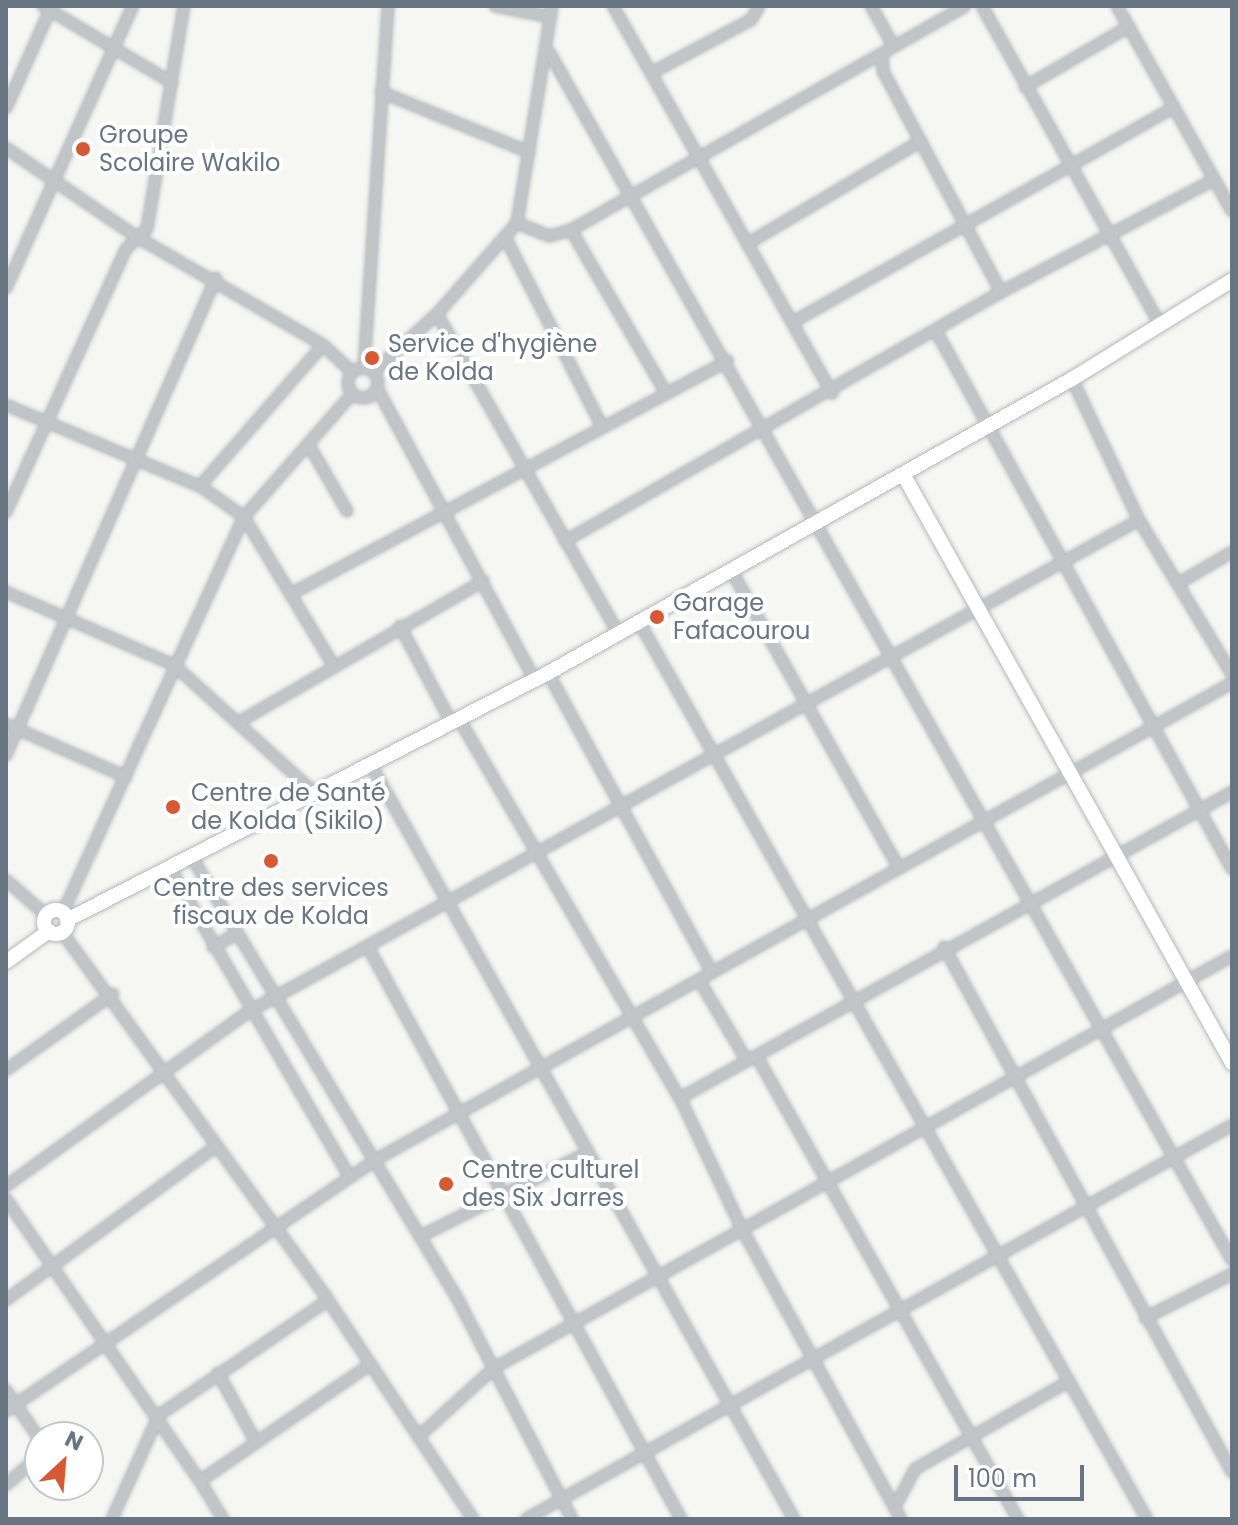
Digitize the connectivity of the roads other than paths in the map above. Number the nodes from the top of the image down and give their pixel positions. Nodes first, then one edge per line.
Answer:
1 (133, 6) edge
2 (184, 6) edge
3 (388, 6) edge
4 (495, 6) edge
5 (613, 6) edge
6 (759, 6) edge
7 (871, 6) edge
8 (965, 6) edge
9 (982, 6) edge
10 (1117, 6) edge
11 (47, 8) edge
12 (551, 12) edge
13 (1128, 27) junction
14 (893, 45) junction
15 (115, 49) junction
16 (549, 52) junction
17 (882, 55) junction
18 (854, 68) junction
19 (883, 71) junction
20 (653, 72) junction
21 (172, 83) junction
22 (1025, 87) junction
23 (381, 92) junction
24 (6, 108) edge
25 (1171, 109) junction
26 (921, 141) junction
27 (6, 148) edge
28 (529, 152) junction
29 (696, 162) junction
30 (1069, 164) junction
31 (55, 177) junction
32 (1213, 180) junction
33 (630, 195) junction
34 (1232, 211) edge
35 (517, 223) junction
36 (964, 224) junction
37 (571, 230) junction
38 (1107, 235) junction
39 (137, 237) junction
40 (507, 241) junction
41 (747, 244) junction
42 (216, 278) junction
43 (1232, 280) edge
44 (6, 288) edge
45 (1001, 292) junction
46 (437, 314) junction
47 (793, 322) junction
48 (1160, 325) junction
49 (936, 331) junction
50 (323, 345) junction
51 (728, 361) junction
52 (363, 371) junction
53 (1072, 379) junction
54 (377, 388) junction
55 (666, 393) junction
56 (832, 393) junction
57 (352, 394) junction
58 (6, 405) edge
59 (47, 423) junction
60 (601, 425) junction
61 (985, 426) junction
62 (760, 429) junction
63 (310, 447) junction
64 (139, 461) junction
65 (525, 469) junction
66 (903, 474) junction
67 (200, 486) junction
68 (441, 510) junction
69 (347, 511) dead end
70 (6, 512) edge
71 (244, 517) junction
72 (1139, 520) junction
73 (816, 526) junction
74 (565, 541) junction
75 (1232, 552) edge
76 (1061, 563) junction
77 (731, 570) junction
78 (483, 581) junction
79 (1179, 583) junction
80 (6, 592) edge
81 (291, 594) junction
82 (980, 610) junction
83 (67, 619) junction
84 (639, 622) junction
85 (400, 626) junction
86 (618, 632) junction
87 (895, 656) junction
88 (174, 665) junction
89 (334, 666) junction
90 (1232, 674) edge
91 (542, 676) junction
92 (1232, 683) edge
93 (803, 706) junction
94 (455, 721) junction
95 (239, 722) junction
96 (6, 724) edge
97 (1151, 725) junction
98 (18, 729) junction
99 (6, 755) edge
100 (715, 755) junction
101 (372, 767) junction
102 (1072, 774) junction
103 (126, 777) junction
104 (1232, 792) edge
105 (318, 796) junction
106 (623, 809) junction
107 (1199, 812) junction
108 (985, 821) junction
109 (534, 855) junction
110 (1116, 858) junction
111 (193, 859) junction
112 (899, 868) junction
113 (1232, 869) edge
114 (171, 870) junction
115 (6, 880) edge
116 (447, 904) junction
117 (1030, 904) junction
118 (46, 915) joint
119 (805, 923) junction
120 (60, 924) junction
121 (236, 934) junction
122 (213, 947) junction
123 (368, 947) junction
124 (944, 947) junction
125 (1232, 956) edge
126 (6, 962) edge
127 (712, 973) junction
128 (699, 980) junction
129 (1186, 983) junction
130 (113, 994) junction
131 (276, 997) junction
132 (850, 1003) junction
133 (248, 1012) junction
134 (629, 1018) junction
135 (1102, 1032) junction
136 (752, 1059) junction
137 (1232, 1063) edge
138 (540, 1069) junction
139 (6, 1070) edge
140 (163, 1076) junction
141 (1012, 1078) junction
142 (680, 1098) junction
143 (459, 1113) junction
144 (1232, 1125) edge
145 (920, 1128) junction
146 (215, 1147) junction
147 (583, 1155) junction
148 (1173, 1156) junction
149 (375, 1160) junction
150 (349, 1176) junction
151 (829, 1184) junction
152 (6, 1186) edge
153 (503, 1191) junction
154 (6, 1199) edge
155 (1084, 1209) junction
156 (270, 1227) junction
157 (742, 1229) junction
158 (421, 1236) junction
159 (1232, 1260) edge
160 (996, 1261) junction
161 (50, 1270) junction
162 (1232, 1274) edge
163 (659, 1277) junction
164 (6, 1300) edge
165 (328, 1300) junction
166 (902, 1308) junction
167 (1145, 1318) junction
168 (574, 1324) junction
169 (103, 1341) junction
170 (810, 1356) junction
171 (371, 1364) junction
172 (494, 1368) junction
173 (218, 1373) junction
174 (1064, 1384) junction
175 (6, 1390) edge
176 (727, 1402) junction
177 (17, 1405) junction
178 (6, 1411) edge
179 (159, 1415) junction
180 (28, 1421) edge
181 (974, 1436) junction
182 (418, 1437) junction
183 (256, 1442) junction
184 (648, 1450) junction
185 (24, 1469) edge
186 (1232, 1472) edge
187 (200, 1481) junction
188 (6, 1485) edge
189 (563, 1499) junction
190 (895, 1507) junction
191 (112, 1519) edge
192 (223, 1519) edge
193 (473, 1519) edge
194 (526, 1519) edge
195 (572, 1519) edge
196 (681, 1519) edge
197 (794, 1519) edge
198 (901, 1519) edge
199 (1018, 1519) edge
200 (1147, 1519) edge

1 - 15 street
2 - 21 street
3 - 23 street
4 - 12 street
5 - 20 street
6 - 20 street
7 - 14 street
8 - 14 street
9 - 22 street
10 - 13 street
11 - 15 street
11 - 24 street
12 - 16 street
13 - 22 street
13 - 25 street
14 - 17 street
15 - 21 street
15 - 31 street
16 - 28 street
16 - 33 street
17 - 18 street
17 - 19 street
18 - 19 street
18 - 29 street
19 - 26 street
20 - 29 street
21 - 39 street
22 - 30 street
23 - 28 street
23 - 52 street
25 - 30 street
25 - 32 street
26 - 36 street
26 - 41 street
27 - 31 street
28 - 35 street
29 - 33 street
29 - 41 street
30 - 36 street
30 - 38 street
31 - 39 street
31 - 44 street
32 - 34 street
32 - 38 street
33 - 37 street
33 - 51 street
35 - 37 street
35 - 40 street
36 - 45 street
36 - 47 street
37 - 55 street
38 - 45 street
38 - 48 street
39 - 42 street
39 - 59 street
40 - 46 street
40 - 60 street
41 - 47 street
42 - 50 street
42 - 64 street
43 - 48 main road
45 - 49 street
46 - 52 street
46 - 65 street
47 - 56 street
48 - 53 main road
49 - 56 street
49 - 61 street
50 - 52 street
50 - 67 street
51 - 55 street
51 - 62 street
52 - 54 street
52 - 57 street
53 - 61 main road
53 - 72 street
54 - 57 street
54 - 68 street
55 - 60 street
56 - 62 street
57 - 63 street
58 - 59 street
59 - 64 street
59 - 70 street
60 - 65 street
61 - 66 main road
61 - 76 street
62 - 73 street
62 - 74 street
63 - 69 street
63 - 71 street
64 - 67 street
64 - 83 street
65 - 68 street
65 - 74 street
66 - 73 main road
66 - 82 main road
67 - 71 street
68 - 78 street
68 - 81 street
71 - 81 street
71 - 88 street
72 - 76 street
72 - 79 street
73 - 77 main road
73 - 87 street
74 - 86 street
75 - 79 street
76 - 82 street
76 - 97 street
77 - 84 main road
77 - 93 street
78 - 85 street
78 - 91 street
79 - 90 street
80 - 83 street
81 - 89 street
82 - 87 street
82 - 102 main road
83 - 88 street
83 - 98 street
84 - 86 main road
84 - 100 street
85 - 89 street
85 - 94 street
86 - 91 main road
87 - 93 street
87 - 108 street
88 - 95 street
88 - 103 street
89 - 95 street
91 - 94 main road
91 - 106 street
92 - 97 street
93 - 100 street
93 - 112 street
94 - 101 main road
94 - 109 street
95 - 105 street
96 - 98 street
97 - 102 street
97 - 107 street
98 - 99 street
98 - 103 street
100 - 106 street
100 - 119 street
101 - 105 main road
101 - 116 street
102 - 108 street
102 - 110 main road
103 - 120 street
104 - 107 street
105 - 111 main road
106 - 109 street
106 - 127 street
107 - 110 street
107 - 113 street
108 - 112 street
108 - 117 street
109 - 116 street
109 - 134 street
110 - 117 street
110 - 129 main road
111 - 114 main road
111 - 121 street
112 - 119 street
114 - 120 main road
114 - 122 street
115 - 118 street
116 - 123 street
116 - 138 street
117 - 124 street
117 - 135 street
118 - 120 main road
119 - 127 street
119 - 132 street
120 - 126 main road
120 - 130 street
121 - 122 street
121 - 131 street
122 - 133 street
123 - 131 street
123 - 143 street
124 - 132 street
124 - 141 street
125 - 129 street
127 - 128 street
128 - 134 street
128 - 136 street
129 - 135 street
129 - 137 main road
130 - 139 street
130 - 140 street
131 - 133 street
131 - 149 street
132 - 136 street
132 - 145 street
133 - 140 street
133 - 150 street
134 - 138 street
134 - 142 street
135 - 141 street
135 - 148 street
136 - 142 street
136 - 151 street
138 - 143 street
138 - 147 street
140 - 146 street
140 - 152 street
141 - 145 street
141 - 155 street
142 - 157 street
143 - 149 street
143 - 153 street
144 - 148 street
145 - 151 street
145 - 160 street
146 - 156 street
146 - 161 street
147 - 153 street
147 - 163 street
148 - 155 street
148 - 159 street
149 - 150 street
149 - 158 street
150 - 156 street
151 - 157 street
151 - 166 street
153 - 158 street
153 - 168 street
154 - 161 street
155 - 160 street
155 - 167 street
156 - 165 street
156 - 169 street
157 - 163 street
157 - 170 street
158 - 172 street
160 - 166 street
160 - 174 street
161 - 164 street
161 - 169 street
162 - 167 street
163 - 168 street
163 - 176 street
165 - 171 street
165 - 173 street
166 - 170 street
166 - 181 street
167 - 186 street
168 - 172 street
168 - 184 street
169 - 177 street
169 - 179 street
170 - 176 street
170 - 190 street
171 - 182 street
171 - 183 street
172 - 182 street
172 - 189 street
173 - 179 street
173 - 183 street
174 - 181 street
174 - 200 street
175 - 177 street
176 - 184 street
176 - 197 street
177 - 178 street
177 - 180 street
179 - 187 street
179 - 191 street
181 - 190 street
181 - 199 street
182 - 193 street
183 - 187 street
184 - 189 street
184 - 196 street
185 - 188 street
187 - 192 street
189 - 194 street
189 - 195 street
190 - 198 street

